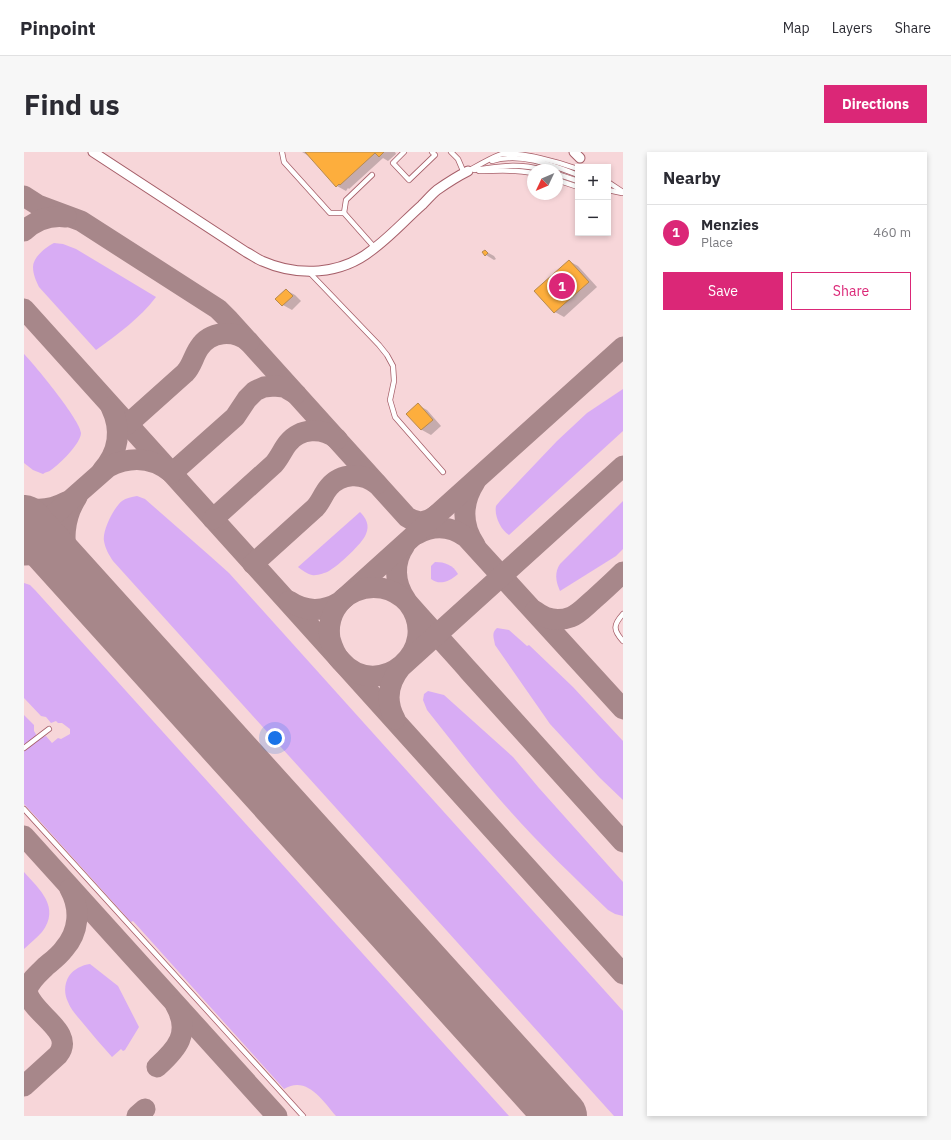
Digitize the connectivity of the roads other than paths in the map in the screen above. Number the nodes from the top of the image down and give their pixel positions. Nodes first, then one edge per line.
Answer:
1 (93, 152) edge
2 (282, 152) edge
3 (404, 152) edge
4 (432, 152) edge
5 (451, 152) edge
6 (527, 166) edge
7 (575, 168) edge
8 (466, 172) junction
9 (527, 172) edge
10 (575, 174) edge
11 (372, 175) dead end
12 (563, 176) edge
13 (575, 180) edge
14 (563, 182) edge
15 (611, 184) edge
16 (575, 185) edge
17 (611, 187) edge
18 (611, 191) edge
19 (623, 193) edge
20 (611, 194) edge
21 (344, 213) junction
22 (375, 248) junction
23 (309, 272) junction
24 (443, 472) dead end
25 (623, 614) edge
26 (623, 641) edge
27 (49, 729) dead end
28 (24, 748) edge
29 (24, 809) edge
30 (303, 1116) edge

1 - 23 street
2 - 21 lane
3 - 4 lane
5 - 8 lane
6 - 8 lane
7 - 8 lane
8 - 9 lane
8 - 10 lane
8 - 22 street
11 - 21 lane
12 - 13 lane
14 - 16 lane
15 - 19 lane
17 - 19 lane
18 - 19 lane
19 - 20 lane
21 - 22 lane
22 - 23 street
23 - 24 lane
25 - 26 lane
27 - 28 lane
29 - 30 lane

